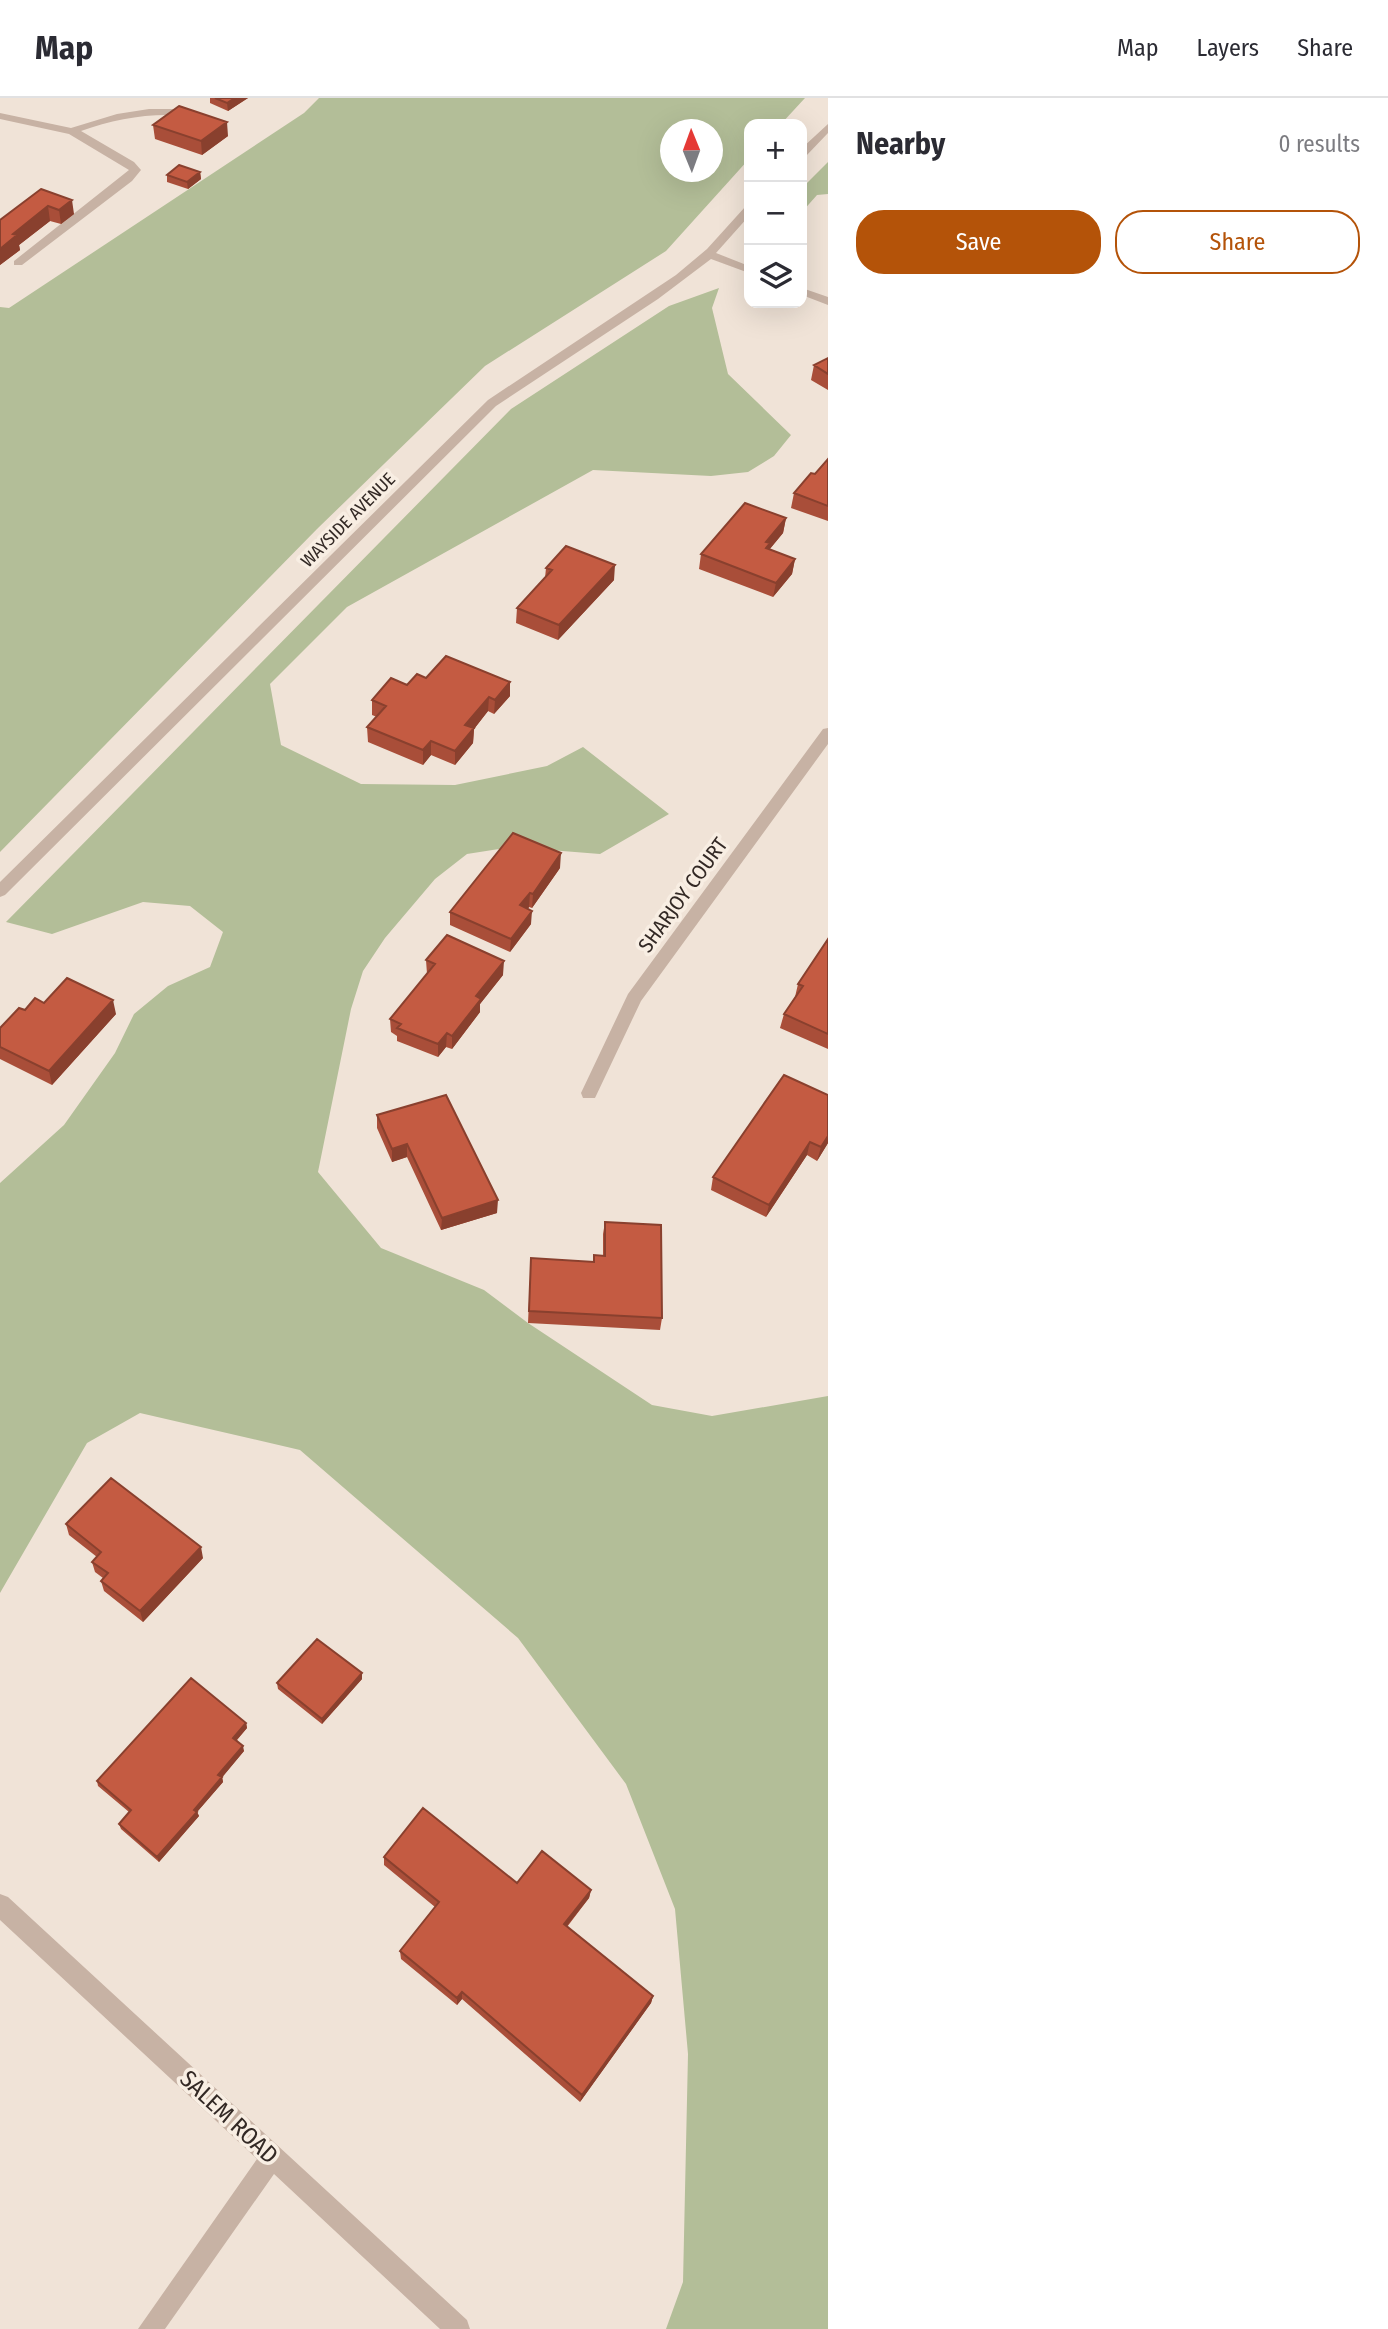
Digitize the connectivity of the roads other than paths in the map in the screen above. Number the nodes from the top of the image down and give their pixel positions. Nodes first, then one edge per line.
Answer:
1 (0, 116) edge
2 (206, 117) edge
3 (828, 127) edge
4 (72, 131) junction
5 (807, 149) edge
6 (744, 214) edge
7 (708, 254) junction
8 (18, 263) dead end
9 (744, 268) edge
10 (807, 293) edge
11 (828, 302) edge
12 (828, 733) edge
13 (0, 891) edge
14 (589, 1093) dead end
15 (0, 1905) edge
16 (272, 2157) junction
17 (150, 2329) edge
18 (458, 2329) edge

1 - 4 street
2 - 4 street
3 - 5 street
4 - 8 street
6 - 7 street, WAYSIDE AVENUE
7 - 9 street
7 - 13 street, WAYSIDE AVENUE
10 - 11 street
12 - 14 street, SHARJOY COURT
15 - 16 street, SALEM ROAD
16 - 17 street
16 - 18 street, SALEM ROAD

